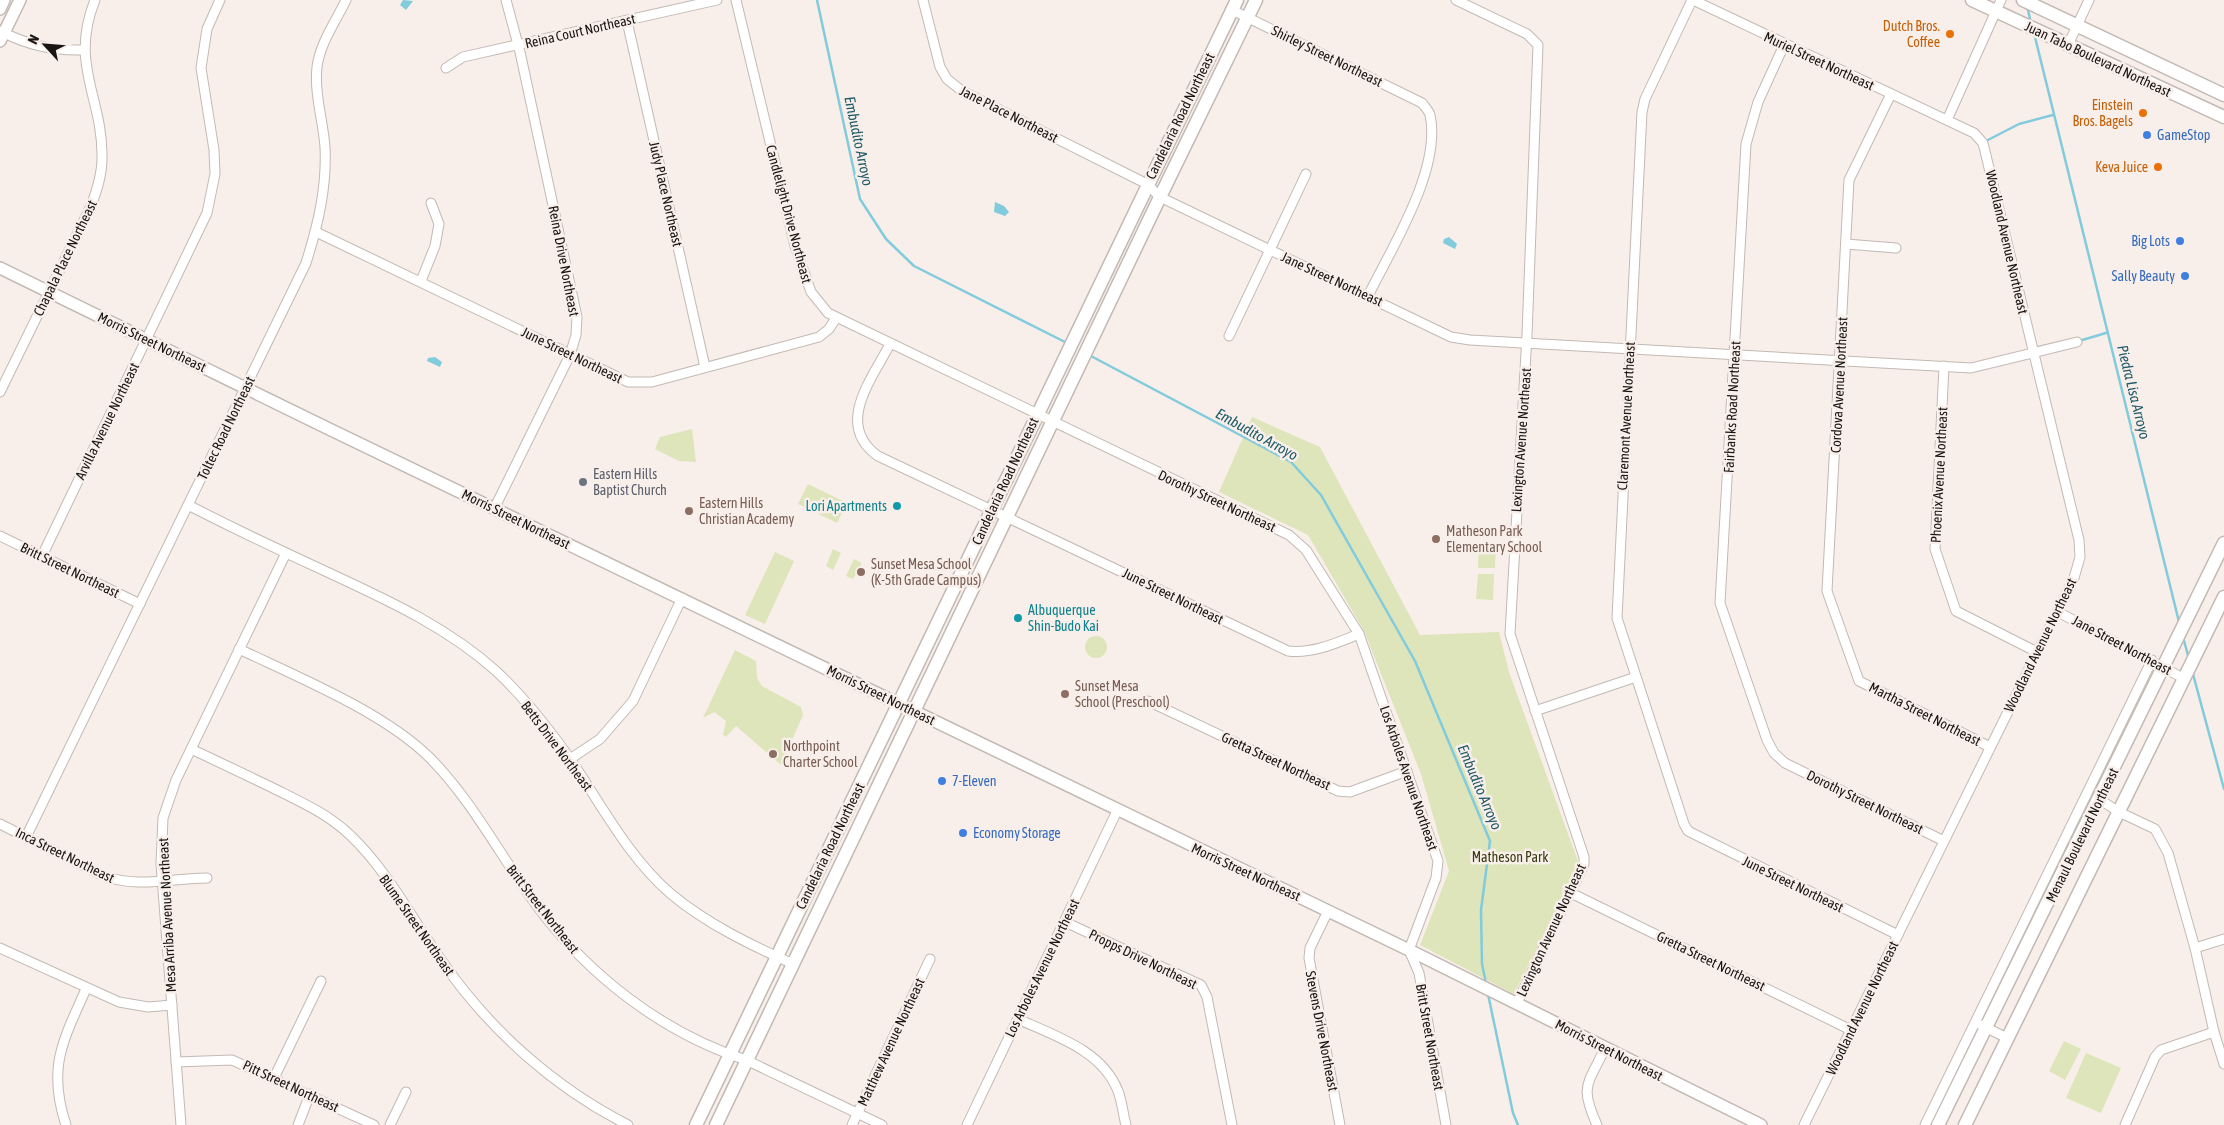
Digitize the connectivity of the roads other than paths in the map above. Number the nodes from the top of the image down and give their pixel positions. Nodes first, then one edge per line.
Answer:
1 (4, 0) edge
2 (20, 0) edge
3 (95, 0) edge
4 (220, 0) edge
5 (346, 0) edge
6 (506, 0) edge
7 (717, 0) edge
8 (736, 0) edge
9 (923, 0) edge
10 (1256, 0) edge
11 (1456, 0) edge
12 (1692, 0) edge
13 (1972, 0) edge
14 (2089, 0) edge
15 (2027, 2) edge
16 (1234, 5) edge
17 (1998, 6) edge
18 (0, 9) edge
19 (1248, 18) junction
20 (627, 21) junction
21 (2078, 26) junction
22 (1, 35) edge
23 (518, 45) junction
24 (1784, 45) junction
25 (2068, 45) junction
26 (84, 50) junction
27 (446, 68) dead end
28 (1891, 94) junction
29 (2224, 95) edge
30 (2224, 117) edge
31 (1947, 120) junction
32 (1306, 174) dead end
33 (1147, 184) junction
34 (1160, 196) junction
35 (431, 203) dead end
36 (316, 232) junction
37 (1846, 244) junction
38 (1896, 248) dead end
39 (1270, 250) junction
40 (0, 268) edge
41 (420, 281) junction
42 (49, 292) junction
43 (1368, 296) junction
44 (836, 318) junction
45 (1229, 336) dead end
46 (147, 340) junction
47 (2077, 342) dead end
48 (890, 344) junction
49 (1527, 344) junction
50 (1629, 350) junction
51 (2034, 353) junction
52 (570, 355) junction
53 (1735, 355) junction
54 (1840, 361) junction
55 (705, 366) junction
56 (1944, 366) junction
57 (245, 388) junction
58 (0, 392) edge
59 (1036, 415) junction
60 (1052, 422) junction
61 (188, 505) junction
62 (494, 509) junction
63 (991, 510) junction
64 (1008, 516) junction
65 (0, 536) edge
66 (2224, 543) edge
67 (286, 553) junction
68 (42, 556) junction
69 (2224, 596) edge
70 (682, 598) junction
71 (140, 604) junction
72 (2058, 612) junction
73 (1359, 634) junction
74 (239, 649) junction
75 (2037, 652) junction
76 (2152, 660) junction
77 (2164, 667) junction
78 (1636, 677) junction
79 (2185, 679) junction
80 (1859, 681) joint
81 (1148, 701) dead end
82 (898, 705) junction
83 (1535, 710) junction
84 (914, 711) junction
85 (1990, 747) junction
86 (191, 748) junction
87 (570, 759) junction
88 (1785, 763) joint
89 (1407, 771) junction
90 (2099, 799) junction
91 (1117, 811) junction
92 (2119, 812) junction
93 (0, 824) edge
94 (1688, 831) joint
95 (26, 837) junction
96 (1944, 841) junction
97 (208, 878) dead end
98 (162, 881) junction
99 (1571, 893) junction
100 (1328, 911) junction
101 (1065, 922) junction
102 (1898, 935) junction
103 (2224, 939) edge
104 (0, 948) edge
105 (2195, 948) junction
106 (1409, 950) junction
107 (776, 956) junction
108 (930, 959) dead end
109 (793, 964) junction
110 (321, 981) dead end
111 (86, 989) junction
112 (1517, 1003) junction
113 (172, 1005) junction
114 (1018, 1019) junction
115 (1982, 1025) junction
116 (1851, 1030) junction
117 (2214, 1032) junction
118 (2007, 1038) junction
119 (1605, 1048) junction
120 (729, 1055) junction
121 (746, 1060) junction
122 (176, 1062) junction
123 (2224, 1064) edge
124 (274, 1078) junction
125 (406, 1092) dead end
126 (310, 1094) junction
127 (858, 1113) junction
128 (66, 1125) edge
129 (180, 1125) edge
130 (298, 1125) edge
131 (374, 1125) edge
132 (390, 1125) edge
133 (628, 1125) edge
134 (696, 1125) edge
135 (716, 1125) edge
136 (852, 1125) edge
137 (882, 1125) edge
138 (967, 1125) edge
139 (1126, 1125) edge
140 (1232, 1125) edge
141 (1340, 1125) edge
142 (1446, 1125) edge
143 (1597, 1125) edge
144 (1761, 1125) edge
145 (1804, 1125) edge
146 (1925, 1125) edge
147 (1938, 1125) edge
148 (1965, 1125) edge
149 (2126, 1125) edge

1 - 18 street
2 - 22 street
3 - 26 street, Chapala Place Northeast
4 - 46 street, Arvilla Avenue Northeast
5 - 36 street, Toltec Road Northeast
6 - 23 street, Reina Drive Northeast
7 - 20 street, Reina Court Northeast
8 - 44 street, Candlelight Drive Northeast
9 - 33 street, Jane Place Northeast
10 - 19 main road, Candelaria Road Northeast
11 - 49 street, Lexington Avenue Northeast
12 - 24 street, Muriel Street Northeast
12 - 50 street, Claremont Avenue Northeast
13 - 17 main road, Juan Tabo Boulevard Northeast
14 - 21 street
15 - 21 main road, Juan Tabo Boulevard Northeast
16 - 19 street, Shirley Street Northeast
16 - 33 main road, Candelaria Road Northeast
17 - 25 main road, Juan Tabo Boulevard Northeast
17 - 31 street
19 - 34 main road, Candelaria Road Northeast
19 - 43 street, Shirley Street Northeast
20 - 23 street, Reina Court Northeast
20 - 55 street, Judy Place Northeast
21 - 25 street
21 - 29 main road, Juan Tabo Boulevard Northeast
22 - 26 street
23 - 27 street, Reina Court Northeast
23 - 52 street, Reina Drive Northeast
24 - 28 street, Muriel Street Northeast
24 - 53 street, Fairbanks Road Northeast
25 - 30 main road, Juan Tabo Boulevard Northeast
26 - 42 street, Chapala Place Northeast
28 - 31 street, Muriel Street Northeast
28 - 37 street, Cordova Avenue Northeast
31 - 51 street, Woodland Avenue Northeast
32 - 39 street
33 - 34 street, Jane Street Northeast
33 - 59 main road, Candelaria Road Northeast
34 - 39 street, Jane Street Northeast
34 - 60 main road, Candelaria Road Northeast
35 - 41 street
36 - 41 street, June Street Northeast
36 - 57 street, Toltec Road Northeast
37 - 38 street
37 - 54 street, Cordova Avenue Northeast
39 - 43 street, Jane Street Northeast
39 - 45 street
40 - 42 street, Morris Street Northeast
41 - 52 street, June Street Northeast
42 - 46 street, Morris Street Northeast
42 - 58 street, Chapala Place Northeast
43 - 49 street, Jane Street Northeast
44 - 48 street, Candlelight Drive Northeast
44 - 55 street, June Street Northeast
46 - 57 street, Morris Street Northeast
46 - 68 street, Arvilla Avenue Northeast
47 - 51 street, Jane Street Northeast
48 - 59 street, Candlelight Drive Northeast
48 - 63 street, June Street Northeast
49 - 50 street, Jane Street Northeast
49 - 83 street, Lexington Avenue Northeast
50 - 53 street, Jane Street Northeast
50 - 78 street, Claremont Avenue Northeast
51 - 56 street, Jane Street Northeast
51 - 72 street, Woodland Avenue Northeast
52 - 55 street, June Street Northeast
52 - 62 street, Reina Drive Northeast
53 - 54 street, Jane Street Northeast
53 - 88 street, Fairbanks Road Northeast
54 - 56 street, Jane Street Northeast
54 - 80 street, Cordova Avenue Northeast
56 - 75 street, Phoenix Avenue Northeast
57 - 61 street, Toltec Road Northeast
57 - 62 street, Morris Street Northeast
59 - 60 street, Dorothy Street Northeast
59 - 63 main road, Candelaria Road Northeast
60 - 64 main road, Candelaria Road Northeast
60 - 73 street, Dorothy Street Northeast
61 - 67 street, Betts Drive Northeast
61 - 71 street, Toltec Road Northeast
62 - 70 street, Morris Street Northeast
63 - 64 street, June Street Northeast
63 - 82 main road, Candelaria Road Northeast
64 - 73 street, June Street Northeast
64 - 84 main road, Candelaria Road Northeast
65 - 68 street, Britt Street Northeast
66 - 77 main road, Menaul Boulevard Northeast
67 - 74 street, Mesa Arriba Avenue Northeast
67 - 87 street, Betts Drive Northeast
68 - 71 street, Britt Street Northeast
69 - 79 main road, Menaul Boulevard Northeast
70 - 82 street, Morris Street Northeast
70 - 87 street
71 - 95 street, Toltec Road Northeast
72 - 75 street, Woodland Avenue Northeast
72 - 76 street, Jane Street Northeast
73 - 89 street, Los Arboles Avenue Northeast
74 - 86 street, Mesa Arriba Avenue Northeast
74 - 120 street, Britt Street Northeast
75 - 85 street, Woodland Avenue Northeast
76 - 77 street, Jane Street Northeast
76 - 115 street
77 - 79 street, Jane Street Northeast
77 - 90 main road, Menaul Boulevard Northeast
78 - 83 street
78 - 94 street, Claremont Avenue Northeast
79 - 92 main road, Menaul Boulevard Northeast
80 - 85 street, Martha Street Northeast
81 - 89 street, Gretta Street Northeast
82 - 84 street, Morris Street Northeast
82 - 107 main road, Candelaria Road Northeast
83 - 99 street, Lexington Avenue Northeast
84 - 91 street, Morris Street Northeast
84 - 109 main road, Candelaria Road Northeast
85 - 96 street, Woodland Avenue Northeast
86 - 98 street, Mesa Arriba Avenue Northeast
86 - 133 street, Blume Street Northeast
87 - 107 street, Betts Drive Northeast
88 - 96 street, Dorothy Street Northeast
89 - 106 street, Los Arboles Avenue Northeast
90 - 92 street
90 - 115 main road, Menaul Boulevard Northeast
91 - 100 street, Morris Street Northeast
91 - 101 street, Los Arboles Avenue Northeast
92 - 105 street
92 - 118 main road, Menaul Boulevard Northeast
93 - 95 street, Inca Street Northeast
94 - 102 street, June Street Northeast
95 - 98 street, Inca Street Northeast
96 - 102 street, Woodland Avenue Northeast
97 - 98 street, Inca Street Northeast
98 - 113 street, Mesa Arriba Avenue Northeast
99 - 112 street, Lexington Avenue Northeast
99 - 116 street, Gretta Street Northeast
100 - 106 street, Morris Street Northeast
100 - 141 street, Stevens Drive Northeast
101 - 114 street, Los Arboles Avenue Northeast
101 - 140 street, Propps Drive Northeast
102 - 116 street, Woodland Avenue Northeast
103 - 105 street
104 - 111 street
105 - 117 street
106 - 112 street, Morris Street Northeast
106 - 142 street, Britt Street Northeast
107 - 109 street, Betts Drive Northeast
107 - 120 main road, Candelaria Road Northeast
108 - 127 street, Matthew Avenue Northeast
109 - 121 main road, Candelaria Road Northeast
110 - 124 street
111 - 113 street
111 - 128 street
112 - 119 street, Morris Street Northeast
113 - 122 street, Mesa Arriba Avenue Northeast
114 - 138 street, Los Arboles Avenue Northeast
114 - 139 street
115 - 118 street
115 - 146 street
115 - 147 main road, Menaul Boulevard Northeast
116 - 145 street, Woodland Avenue Northeast
117 - 123 street
117 - 149 street
118 - 148 main road, Menaul Boulevard Northeast
119 - 143 street
119 - 144 street, Morris Street Northeast
120 - 121 street, Britt Street Northeast
120 - 134 main road, Candelaria Road Northeast
121 - 127 street, Britt Street Northeast
121 - 135 main road, Candelaria Road Northeast
122 - 124 street, Pitt Street Northeast
122 - 129 street, Mesa Arriba Avenue Northeast
124 - 126 street, Pitt Street Northeast
125 - 132 street
126 - 130 street
126 - 131 street, Pitt Street Northeast
127 - 136 street, Matthew Avenue Northeast
127 - 137 street, Britt Street Northeast

